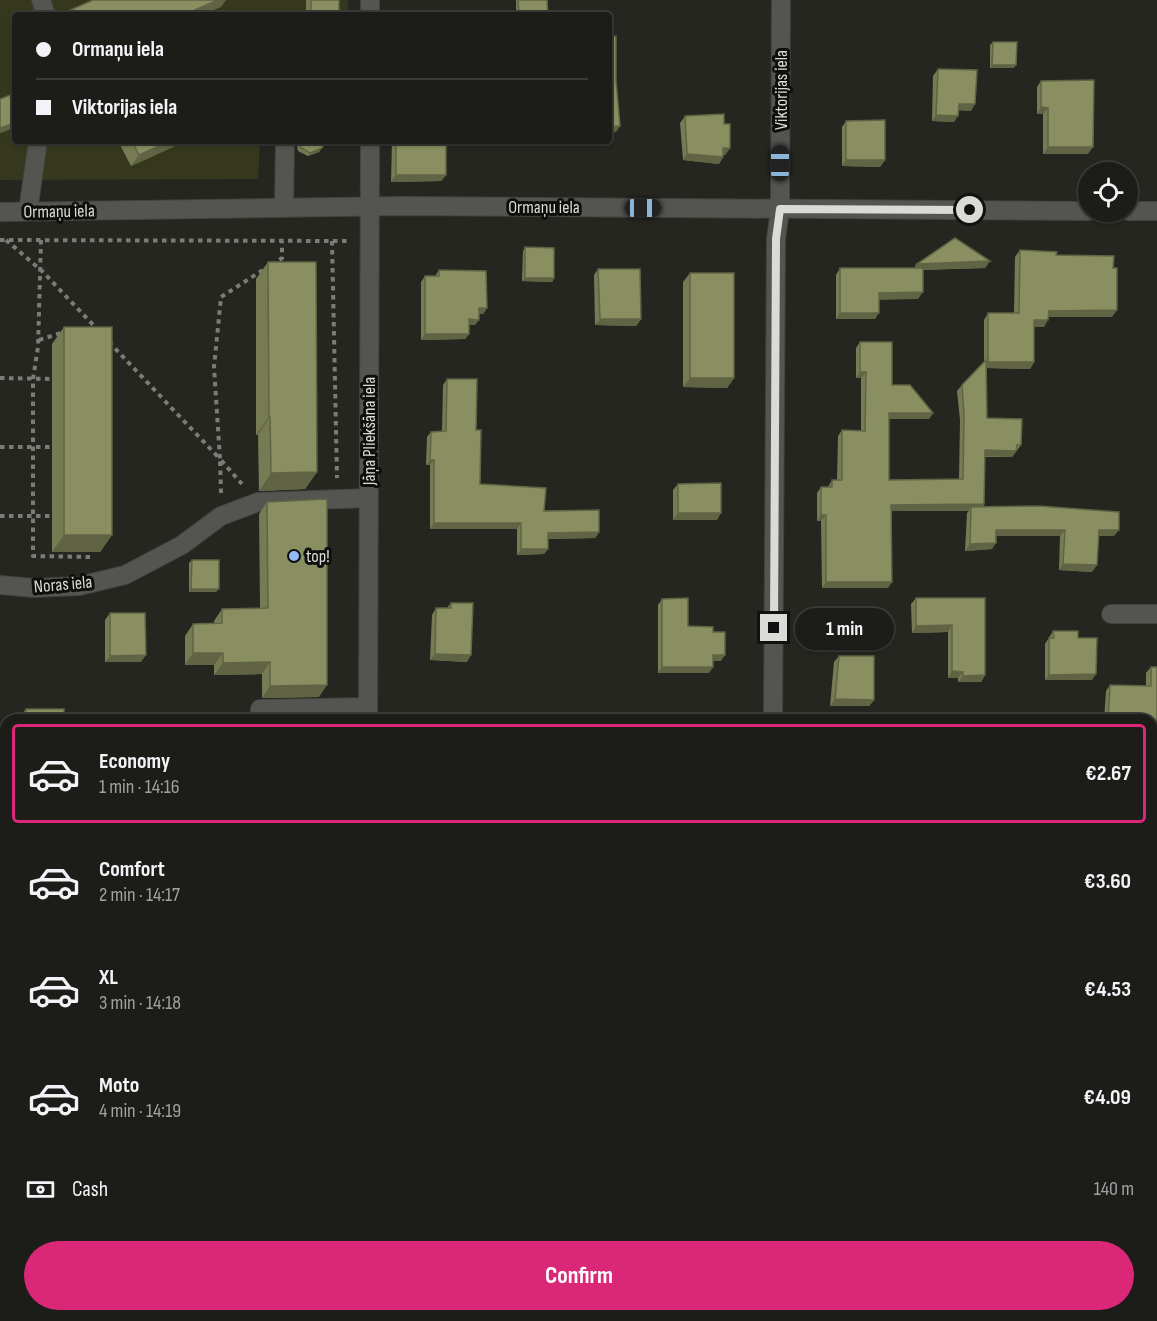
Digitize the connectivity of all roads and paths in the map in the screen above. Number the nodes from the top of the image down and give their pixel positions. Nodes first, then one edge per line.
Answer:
1 (781, 0) edge
2 (38, 144) edge
3 (285, 144) edge
4 (370, 144) edge
5 (370, 207) junction
6 (284, 208) junction
7 (780, 209) junction
8 (1078, 211) edge
9 (1138, 211) edge
10 (0, 212) edge
11 (28, 212) junction
12 (1157, 212) edge
13 (0, 240) edge
14 (6, 240) junction
15 (42, 240) junction
16 (282, 241) junction
17 (332, 241) junction
18 (370, 241) junction
19 (42, 272) junction
20 (92, 324) junction
21 (81, 327) edge
22 (70, 330) edge
23 (100, 332) edge
24 (39, 340) junction
25 (108, 341) edge
26 (0, 378) edge
27 (33, 379) junction
28 (52, 379) dead end
29 (0, 447) edge
30 (34, 447) junction
31 (52, 447) dead end
32 (220, 459) junction
33 (369, 498) junction
34 (337, 500) junction
35 (258, 502) junction
36 (0, 516) edge
37 (52, 516) dead end
38 (221, 516) junction
39 (34, 517) junction
40 (102, 557) edge
41 (0, 585) edge
42 (1111, 614) dead end
43 (1157, 614) edge
44 (260, 714) edge
45 (368, 714) edge
46 (773, 714) edge

1 - 7 street, Viktorijas iela
2 - 11 street
3 - 6 street
4 - 5 street, Jāņa Pliekšāna iela
5 - 6 street, Ormaņu iela
5 - 7 street, Ormaņu iela
5 - 18 street, Jāņa Pliekšāna iela
6 - 11 street, Ormaņu iela
7 - 8 street, Ormaņu iela
7 - 46 street, Viktorijas iela
9 - 12 street
10 - 11 street, Ormaņu iela
13 - 14 path
14 - 15 path
14 - 19 path
15 - 16 path
15 - 19 path
16 - 17 path
16 - 32 path
17 - 18 path
17 - 34 path
18 - 33 street, Jāņa Pliekšāna iela
19 - 20 path
19 - 24 path
20 - 21 path
20 - 23 path
22 - 24 path
24 - 27 path
25 - 32 path
26 - 27 path
27 - 28 path
27 - 30 path
29 - 30 path
30 - 31 path
30 - 39 path
32 - 35 path
32 - 38 path
33 - 34 street, Noras iela
33 - 45 street, Jāņa Pliekšāna iela
34 - 35 street, Noras iela
35 - 38 street, Noras iela
36 - 39 path
37 - 39 path
38 - 41 street, Noras iela
39 - 40 path
42 - 43 street
44 - 45 street

